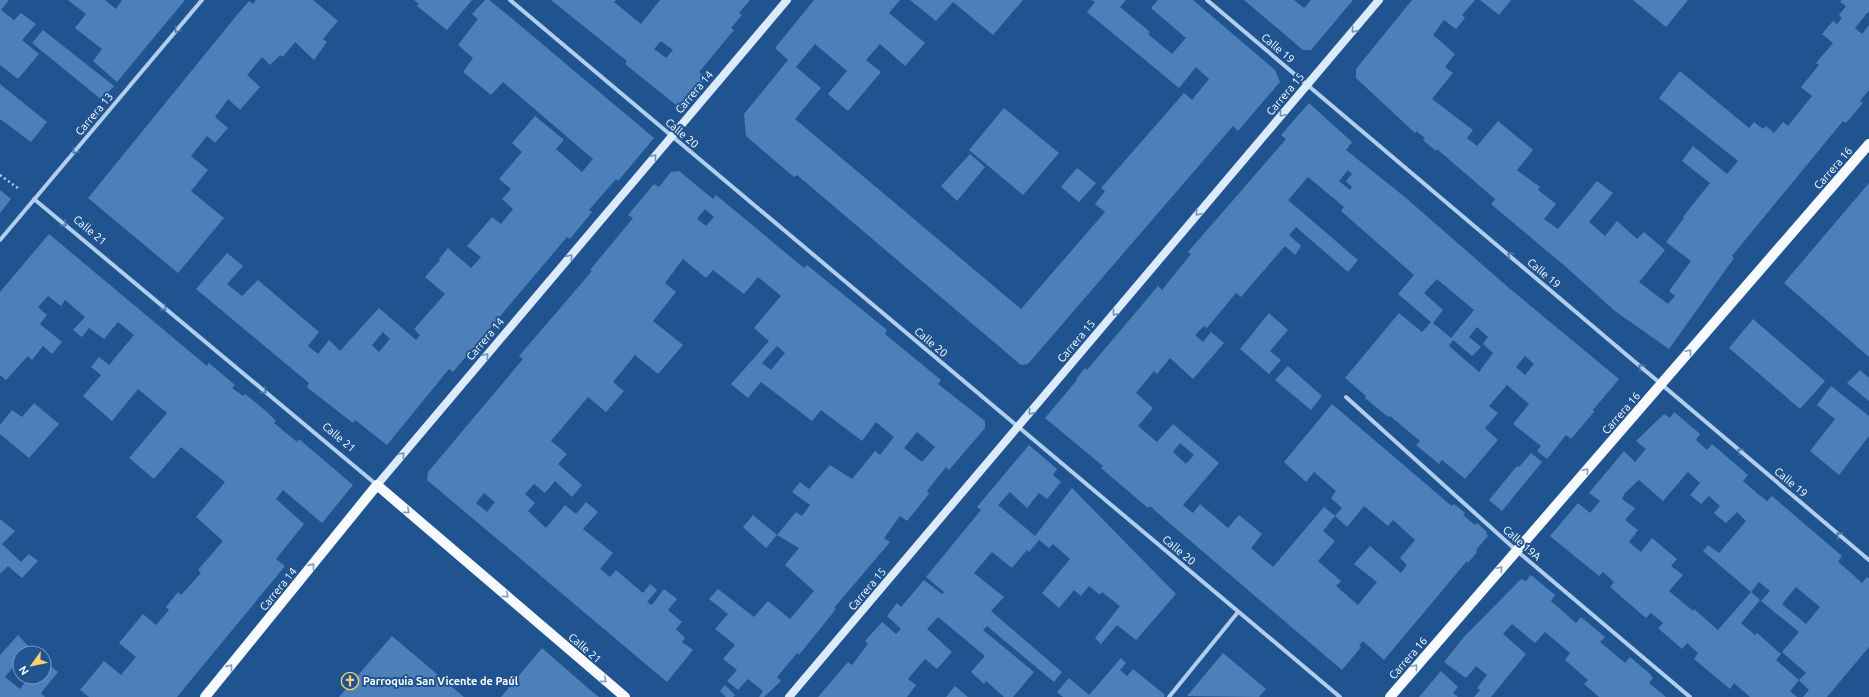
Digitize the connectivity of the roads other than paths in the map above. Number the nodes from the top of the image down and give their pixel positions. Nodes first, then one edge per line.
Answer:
1 (202, 0) edge
2 (510, 0) edge
3 (787, 0) edge
4 (1207, 0) edge
5 (1379, 0) edge
6 (1308, 84) junction
7 (672, 136) junction
8 (1869, 144) edge
9 (34, 199) junction
10 (0, 240) edge
11 (1661, 384) junction
12 (1346, 397) dead end
13 (1018, 427) junction
14 (377, 485) junction
15 (1517, 550) junction
16 (1869, 560) edge
17 (1238, 612) junction
18 (205, 697) edge
19 (625, 697) edge
20 (789, 697) edge
21 (1169, 697) edge
22 (1340, 697) edge
23 (1390, 697) edge
24 (1690, 697) edge

1 -> 9 street, Carrera 13
2 - 7 street, Calle 20
3 - 7 main road, Carrera 14
4 - 6 street, Calle 19
5 -> 6 main road, Carrera 15
11 -> 6 street, Calle 19
6 -> 13 main road, Carrera 15
7 - 13 street, Calle 20
14 -> 7 main road, Carrera 14
11 -> 8 main road, Carrera 16
9 - 10 street, Carrera 13
9 -> 14 street, Calle 21
15 -> 11 main road, Carrera 16
16 -> 11 street, Calle 19
12 - 15 street, Calle 19A
13 - 17 street, Calle 20
13 - 20 main road, Carrera 15
18 -> 14 main road, Carrera 14
14 -> 19 main road, Calle 21
23 -> 15 main road, Carrera 16
15 - 24 street, Calle 19A
17 - 21 street
17 - 22 street, Calle 20

